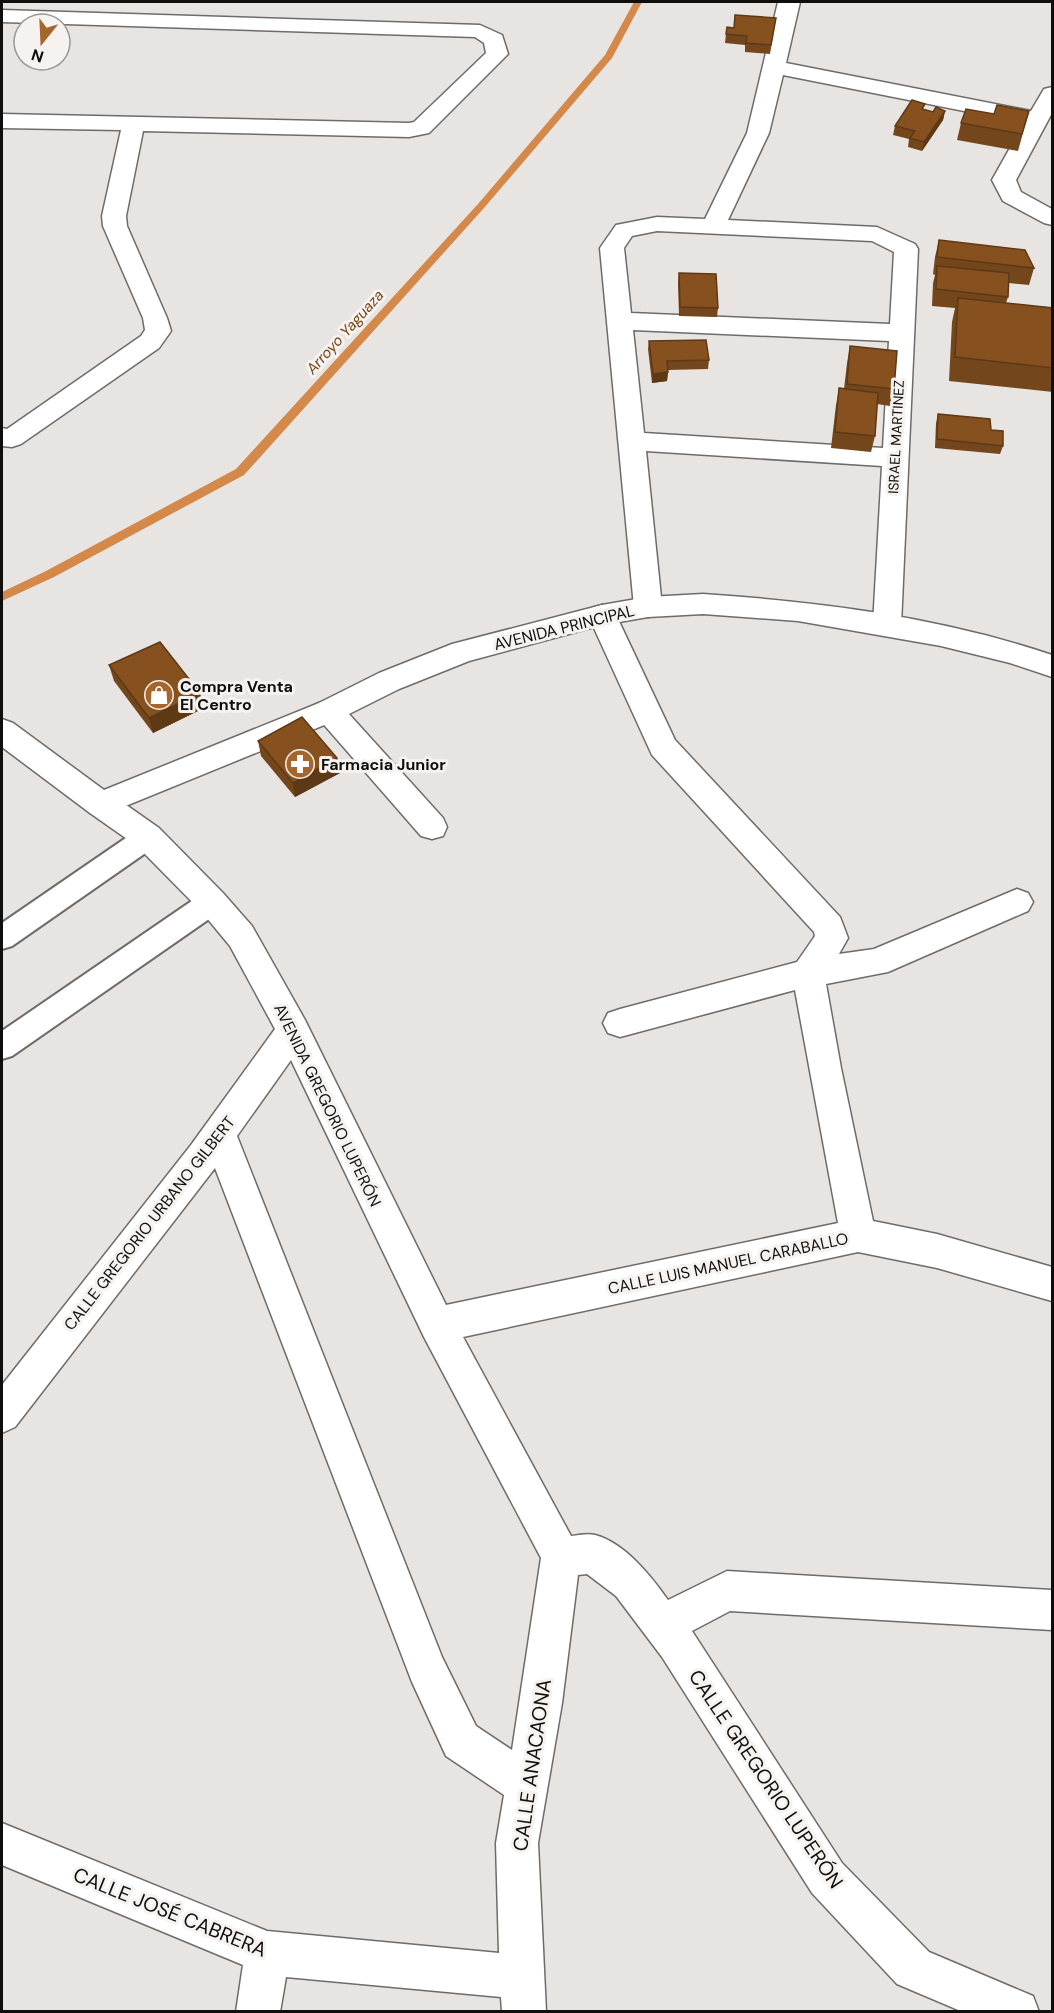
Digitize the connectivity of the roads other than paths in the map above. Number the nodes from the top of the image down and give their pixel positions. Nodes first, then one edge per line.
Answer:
1 (18, 2) edge
2 (789, 2) edge
3 (2, 15) edge
4 (775, 67) junction
5 (1053, 94) edge
6 (1038, 119) junction
7 (2, 121) edge
8 (133, 125) junction
9 (1053, 218) edge
10 (713, 226) junction
11 (620, 321) junction
12 (902, 333) junction
13 (2, 437) edge
14 (631, 441) junction
15 (895, 458) junction
16 (648, 607) junction
17 (602, 615) junction
18 (887, 625) junction
19 (1053, 666) edge
20 (329, 711) junction
21 (2, 731) edge
22 (101, 804) junction
23 (432, 826) dead end
24 (148, 837) junction
25 (212, 902) junction
26 (1017, 902) dead end
27 (2, 938) edge
28 (808, 973) junction
29 (620, 1023) dead end
30 (293, 1030) junction
31 (2, 1047) edge
32 (219, 1133) junction
33 (858, 1235) junction
34 (1053, 1284) edge
35 (436, 1325) junction
36 (2, 1414) edge
37 (561, 1556) junction
38 (1053, 1610) edge
39 (663, 1624) junction
40 (527, 1785) junction
41 (2, 1844) edge
42 (267, 1953) junction
43 (523, 1994) edge
44 (258, 2012) edge
45 (1017, 2012) edge

1 - 3 street
2 - 4 street
3 - 8 street
4 - 6 street
4 - 10 street
5 - 6 street
6 - 9 street
7 - 8 street
8 - 13 street
10 - 11 street
10 - 12 street, ISRAEL MARTINEZ
11 - 12 street
11 - 14 street
12 - 15 street, ISRAEL MARTINEZ
14 - 15 street
14 - 16 street
15 - 18 street, ISRAEL MARTINEZ
16 - 17 street, AVENIDA PRINCIPAL
16 - 18 street, AVENIDA PRINCIPAL
17 - 20 street, AVENIDA PRINCIPAL
17 - 28 street
18 - 19 street, AVENIDA PRINCIPAL
20 - 22 street, AVENIDA PRINCIPAL
20 - 23 street
21 - 22 street, AVENIDA GREGORIO LUPERÓN
22 - 24 street, AVENIDA GREGORIO LUPERÓN
24 - 25 street, AVENIDA GREGORIO LUPERÓN
24 - 27 lane
25 - 30 street, AVENIDA GREGORIO LUPERÓN
25 - 31 lane
26 - 28 street
28 - 29 street
28 - 33 street
30 - 32 street, CALLE GREGORIO URBANO GILBERT
30 - 35 street, AVENIDA GREGORIO LUPERÓN
32 - 36 street, CALLE GREGORIO URBANO GILBERT
32 - 40 street
33 - 34 street, CALLE LUIS MANUEL CARABALLO
33 - 35 street, CALLE LUIS MANUEL CARABALLO
35 - 37 street, AVENIDA GREGORIO LUPERÓN
37 - 39 street, CALLE GREGORIO LUPERÓN
37 - 40 street, CALLE ANACAONA
38 - 39 street
39 - 45 street, CALLE GREGORIO LUPERÓN
40 - 43 street, CALLE ANACAONA
41 - 42 street, CALLE JOSÉ CABRERA
42 - 43 street, CALLE JOSÉ CABRERA
42 - 44 street

